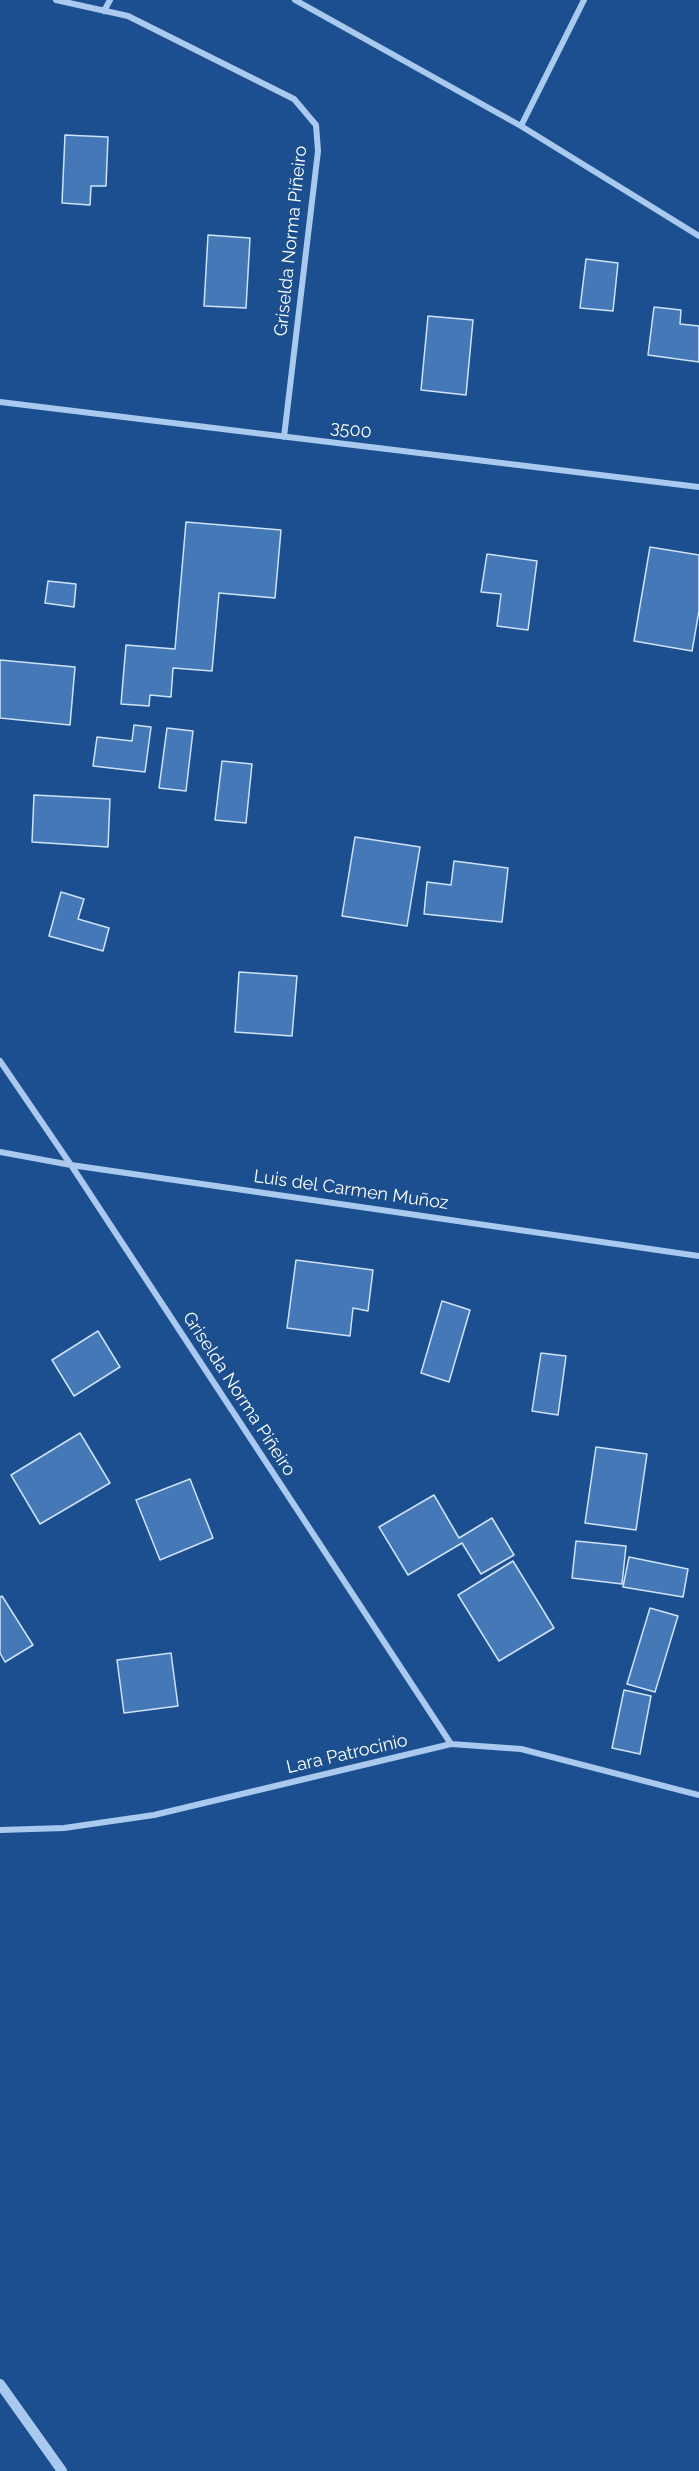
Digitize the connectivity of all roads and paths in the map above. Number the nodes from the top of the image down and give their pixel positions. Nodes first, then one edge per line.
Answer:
1 (56, 0) edge
2 (110, 0) edge
3 (295, 0) edge
4 (584, 0) edge
5 (104, 11) junction
6 (521, 126) junction
7 (699, 236) edge
8 (0, 402) edge
9 (284, 436) junction
10 (699, 487) edge
11 (0, 1061) edge
12 (0, 1152) edge
13 (71, 1165) junction
14 (699, 1256) edge
15 (451, 1744) junction
16 (699, 1795) edge
17 (0, 1830) edge
18 (0, 2384) edge
19 (62, 2471) edge

1 - 5 street, Griselda Norma Piñeiro
2 - 5 street
3 - 6 street
4 - 6 street
5 - 9 street, Griselda Norma Piñeiro
6 - 7 street
8 - 9 street, 3500
9 - 10 street, 3500
11 - 13 street, Griselda Norma Piñeiro
12 - 13 street, Luis del Carmen Muñoz
13 - 14 street, Luis del Carmen Muñoz
13 - 15 street, Griselda Norma Piñeiro
15 - 16 street, Lara Patrocinio
15 - 17 street, Lara Patrocinio
18 - 19 street

